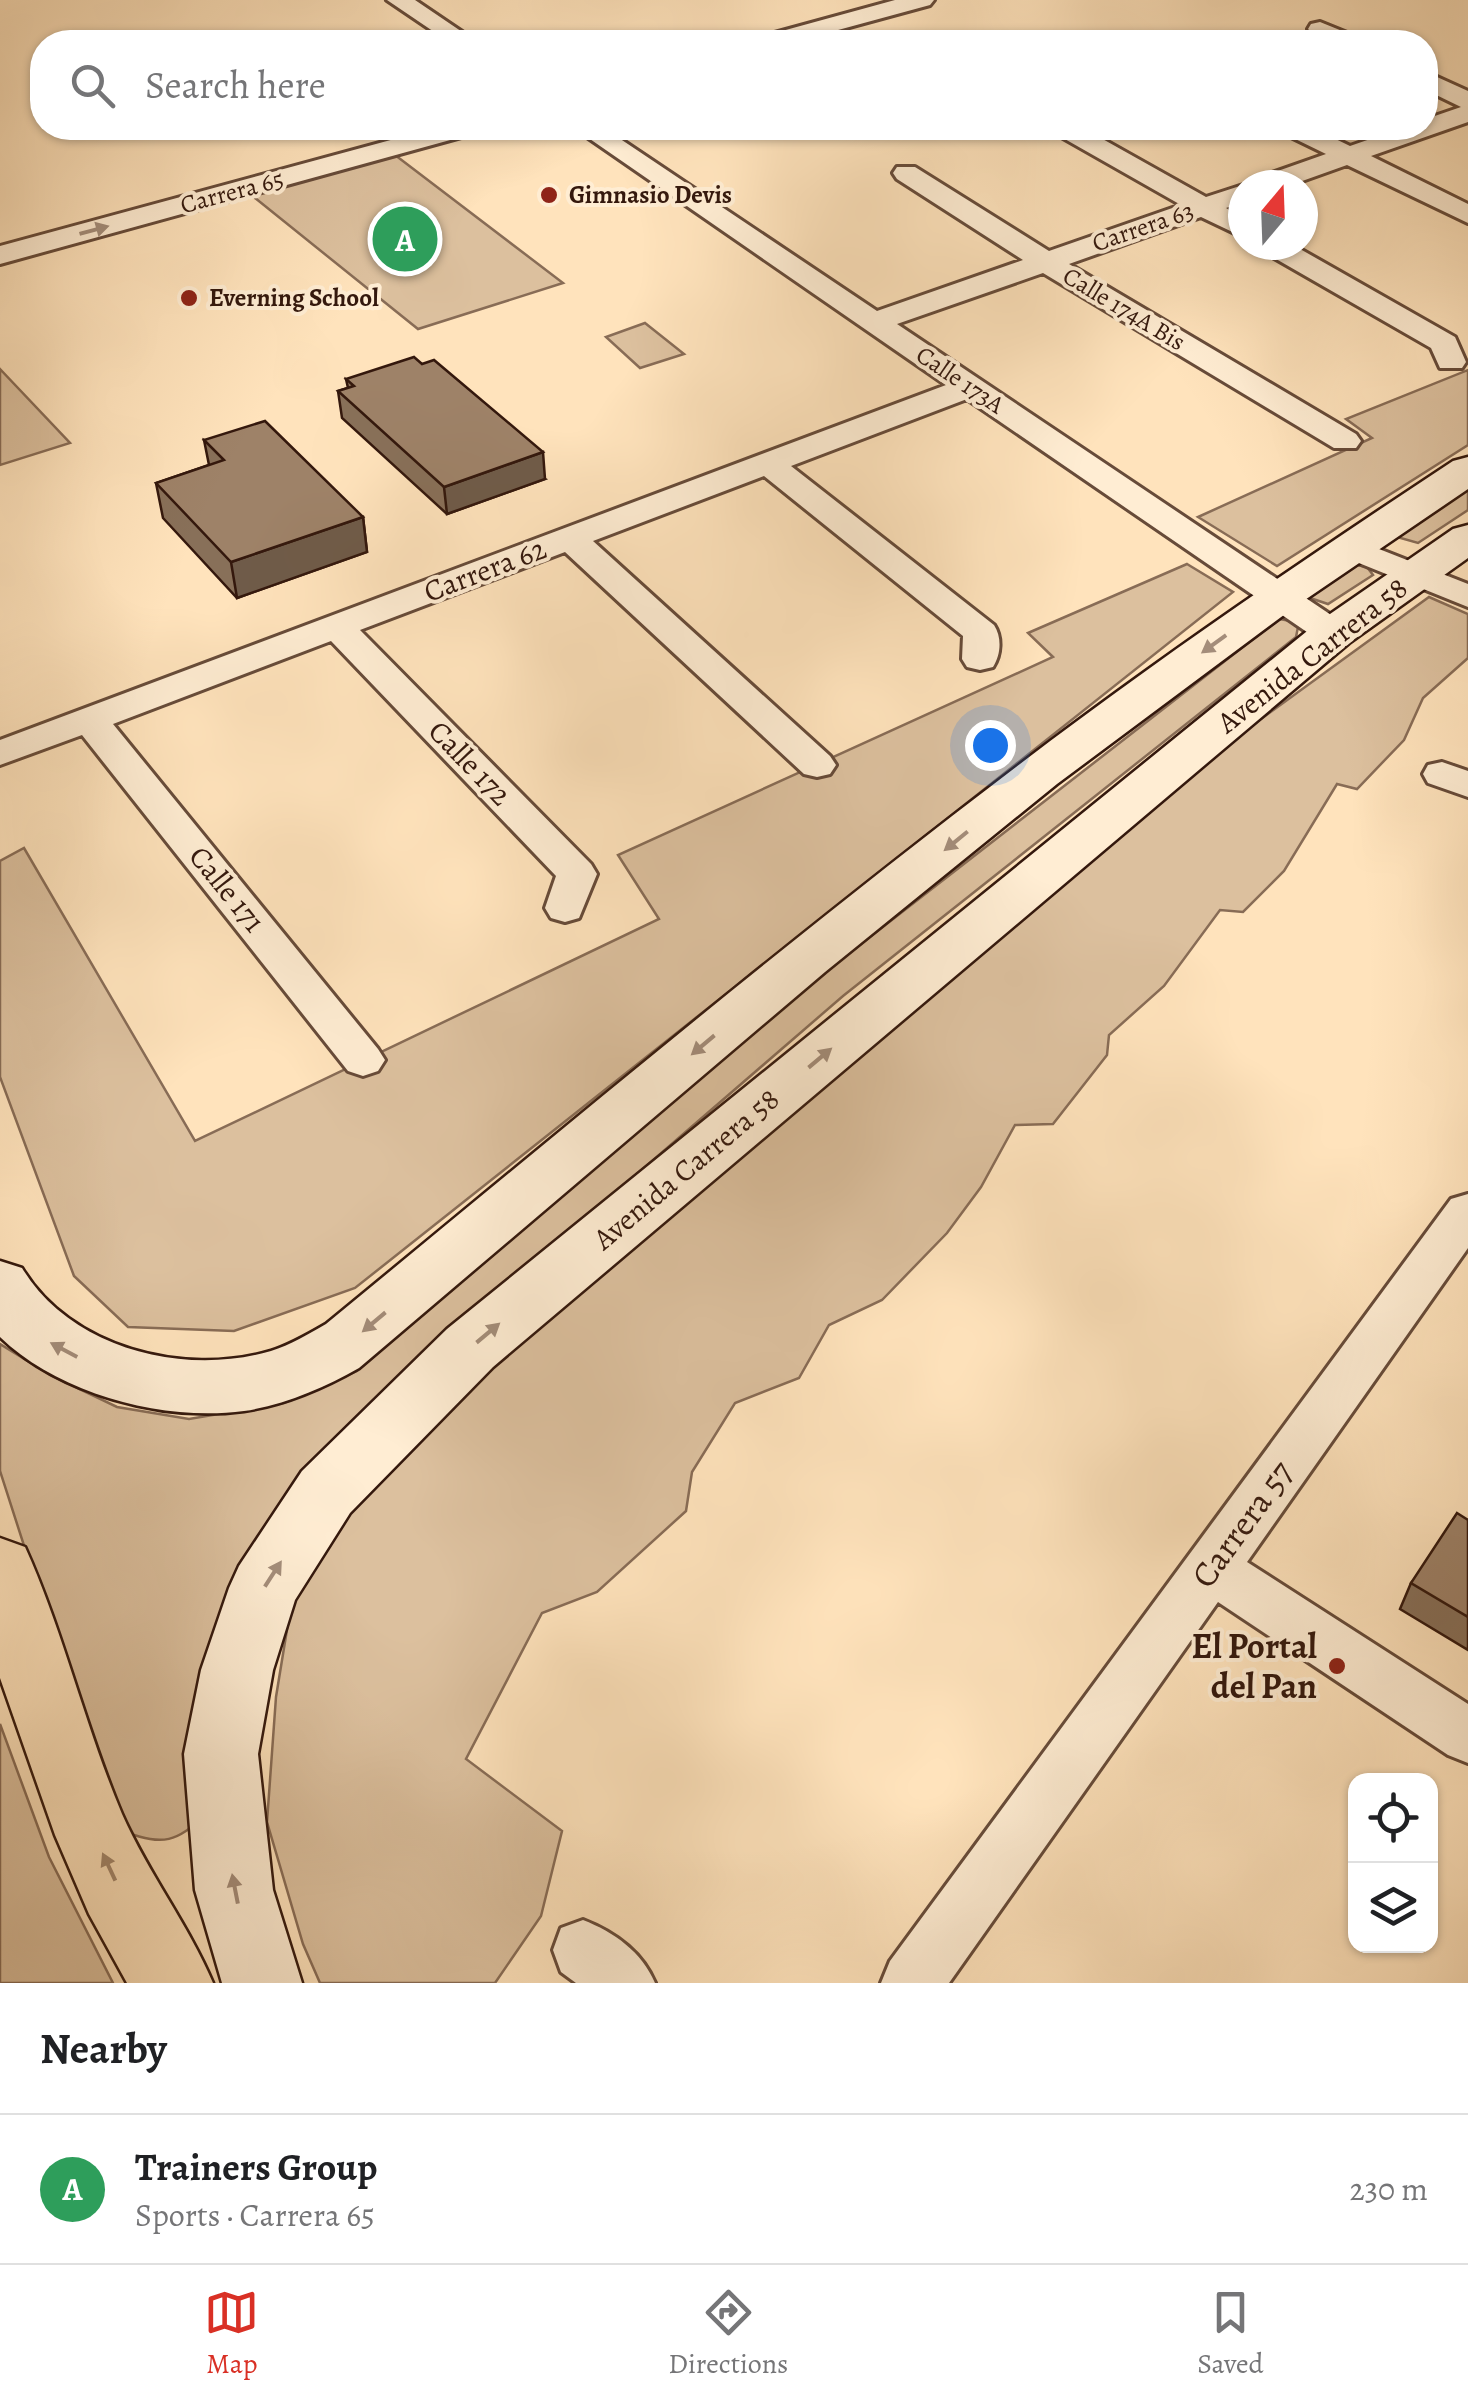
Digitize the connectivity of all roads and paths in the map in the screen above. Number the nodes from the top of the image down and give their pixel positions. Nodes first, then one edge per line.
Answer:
1 (399, 0) edge
2 (922, 0) edge
3 (446, 30) edge
4 (813, 30) edge
5 (1438, 86) edge
6 (1468, 101) edge
7 (1468, 113) edge
8 (1438, 124) edge
9 (420, 140) edge
10 (605, 140) edge
11 (1085, 140) edge
12 (1317, 140) edge
13 (1392, 140) edge
14 (1347, 156) junction
15 (1307, 170) edge
16 (906, 173) dead end
17 (1228, 198) edge
18 (1204, 207) junction
19 (1468, 215) edge
20 (1228, 220) edge
21 (0, 256) edge
22 (1298, 260) edge
23 (1044, 261) junction
24 (874, 322) junction
25 (1451, 362) dead end
26 (970, 387) junction
27 (1344, 442) dead end
28 (768, 463) junction
29 (1468, 470) edge
30 (570, 538) junction
31 (1358, 543) junction
32 (1449, 570) edge
33 (1279, 596) junction
34 (337, 626) junction
35 (1333, 633) junction
36 (980, 659) dead end
37 (90, 719) junction
38 (0, 753) edge
39 (817, 765) dead end
40 (565, 908) dead end
41 (364, 1060) dead end
42 (1468, 1212) edge
43 (0, 1286) edge
44 (1211, 1568) junction
45 (0, 1570) edge
46 (1468, 1736) edge
47 (173, 1983) edge
48 (262, 1983) edge
49 (912, 1983) edge

1 - 3 street
2 - 4 street
5 - 6 street
7 - 8 street
21 -> 9 street, Carrera 65
10 - 24 street, Calle 173A
11 - 18 street
12 - 14 street
13 - 14 street
14 - 15 street
14 - 19 street
16 - 23 street, Calle 174A Bis
17 - 18 street, Carrera 63
18 - 20 street
18 - 23 street, Carrera 63
22 - 25 street
23 - 24 street, Carrera 63
23 - 27 street, Calle 174A Bis
24 - 26 street, Calle 173A
26 - 28 street, Carrera 62
26 - 33 street, Calle 173A
28 - 30 street, Carrera 62
28 - 36 street
29 - 31 street, Avenida Carrera 58
30 - 34 street, Carrera 62
30 - 39 street
31 - 32 street
31 - 33 street, Avenida Carrera 58
32 - 35 street, Avenida Carrera 58
33 - 35 street, Calle 173A
33 -> 43 street, Avenida Carrera 58
34 - 37 street, Carrera 62
34 - 40 street, Calle 172
48 -> 35 street, Avenida Carrera 58
37 - 38 street, Carrera 62
37 - 41 street, Calle 171
42 - 44 street, Carrera 57
44 - 46 street
44 - 49 street, Carrera 57
47 -> 45 main road

